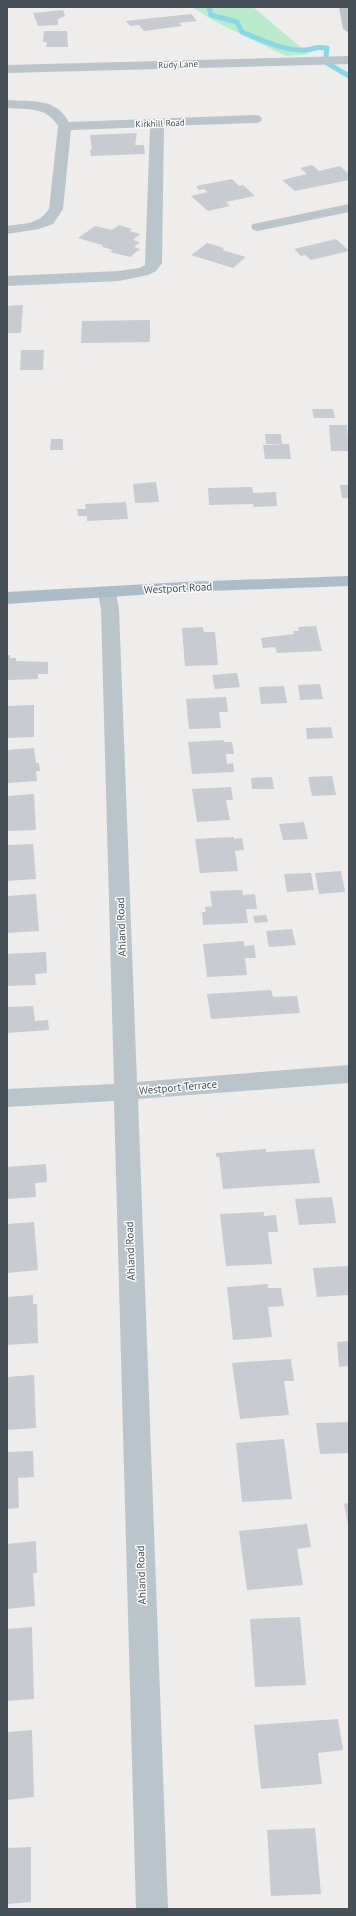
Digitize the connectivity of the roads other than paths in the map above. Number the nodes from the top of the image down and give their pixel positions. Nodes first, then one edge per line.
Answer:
1 (345, 7) edge
2 (349, 29) edge
3 (349, 60) edge
4 (7, 69) edge
5 (7, 104) edge
6 (255, 119) dead end
7 (157, 123) junction
8 (65, 126) junction
9 (349, 208) edge
10 (258, 226) dead end
11 (7, 230) edge
12 (7, 281) edge
13 (349, 581) edge
14 (107, 593) junction
15 (7, 598) edge
16 (349, 1074) edge
17 (124, 1092) junction
18 (7, 1098) edge
19 (152, 1909) edge

1 - 2 street
3 - 4 street, Rudy Lane
5 - 8 street
6 - 7 street, Kirkhill Road
7 - 8 street, Kirkhill Road
7 - 12 street
8 - 11 street
9 - 10 street
13 - 14 main road, Westport Road
14 - 15 main road, Westport Road
14 - 17 street, Ahland Road
16 - 17 street, Westport Terrace
17 - 18 street, Westport Terrace
17 - 19 street, Ahland Road

